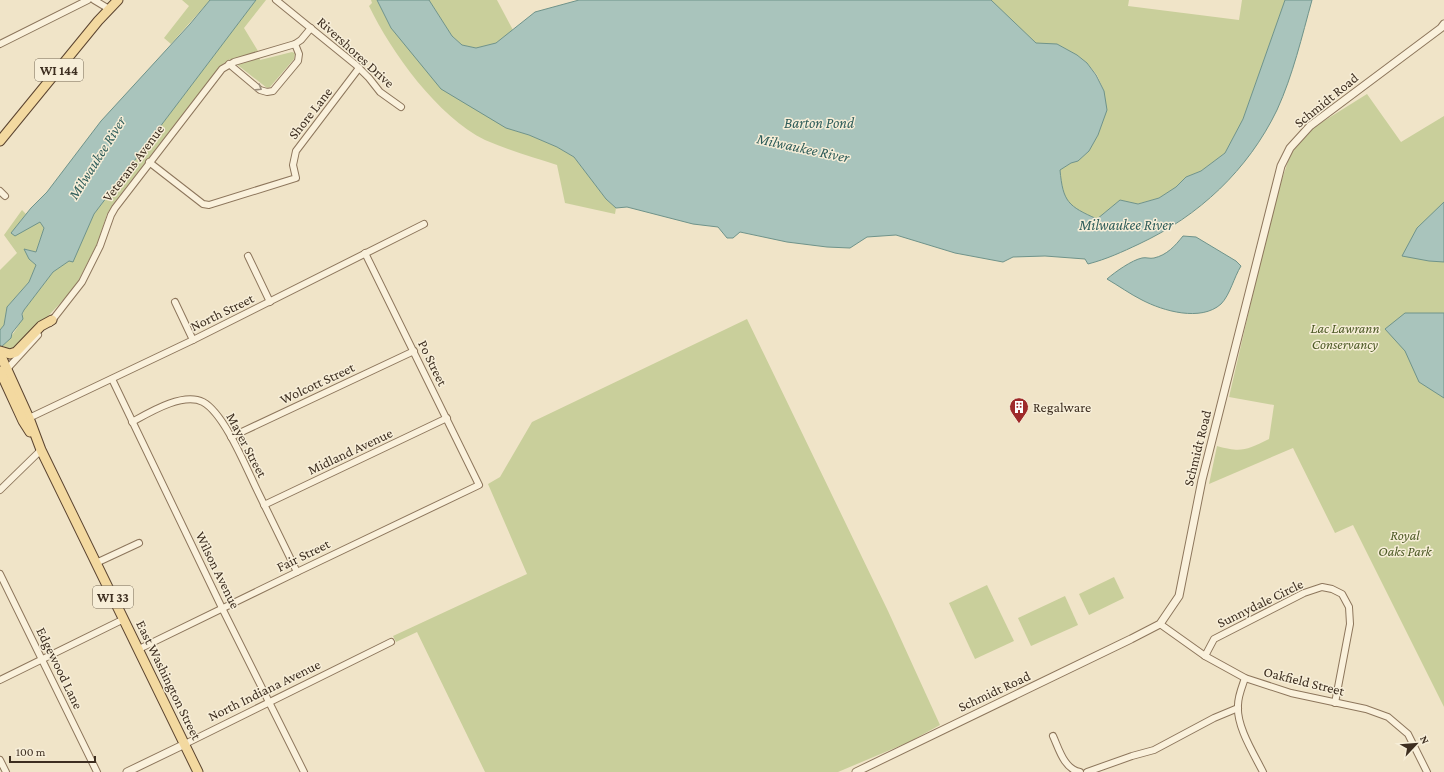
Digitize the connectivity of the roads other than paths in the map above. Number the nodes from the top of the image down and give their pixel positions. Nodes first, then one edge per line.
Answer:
1 (88, 0) edge
2 (94, 0) edge
3 (118, 0) edge
4 (276, 0) edge
5 (109, 9) junction
6 (1444, 24) edge
7 (311, 28) junction
8 (0, 36) edge
9 (2, 43) edge
10 (295, 44) junction
11 (229, 64) junction
12 (359, 68) junction
13 (401, 107) dead end
14 (0, 140) edge
15 (149, 162) junction
16 (0, 192) edge
17 (5, 196) dead end
18 (424, 224) dead end
19 (365, 253) junction
20 (248, 256) dead end
21 (175, 302) dead end
22 (270, 302) junction
23 (52, 320) junction
24 (193, 340) junction
25 (414, 351) junction
26 (0, 352) edge
27 (2, 372) edge
28 (112, 379) junction
29 (29, 418) junction
30 (447, 418) junction
31 (132, 422) junction
32 (231, 437) junction
33 (41, 450) junction
34 (479, 485) joint
35 (0, 490) edge
36 (264, 505) junction
37 (139, 543) dead end
38 (96, 563) junction
39 (296, 572) junction
40 (0, 574) edge
41 (222, 608) junction
42 (124, 619) junction
43 (1160, 624) junction
44 (390, 642) dead end
45 (139, 649) junction
46 (1205, 656) junction
47 (42, 659) junction
48 (1245, 678) junction
49 (0, 680) edge
50 (269, 702) junction
51 (1335, 702) junction
52 (1238, 708) junction
53 (1053, 736) dead end
54 (185, 744) junction
55 (0, 760) edge
56 (4, 770) edge
57 (861, 771) edge
58 (97, 772) edge
59 (127, 772) edge
60 (198, 772) edge
61 (304, 772) edge
62 (1080, 772) edge
63 (1087, 772) edge
64 (1263, 772) edge
65 (1427, 772) edge

1 - 9 street
2 - 5 street
3 - 5 main road, WI 144
4 - 7 street, Rivershores Drive
5 - 14 main road, WI 144
6 - 43 street, Schmidt Road
7 - 10 street, Veterans Avenue
7 - 12 street, Rivershores Drive
8 - 9 street
10 - 11 street, Veterans Avenue
11 -> 10 street
11 - 15 street, Veterans Avenue
12 - 13 street, Rivershores Drive
12 - 15 street, Shore Lane
15 - 23 street, Veterans Avenue
16 - 17 street
18 - 19 street, North Street
19 - 22 street, North Street
19 - 25 street, Po Street
20 - 22 street
21 - 24 street
22 - 24 street, North Street
23 - 26 main road
23 - 27 street, Veterans Avenue
24 - 28 street, North Street
25 - 30 street, Po Street
25 - 32 street, Wolcott Street
26 - 27 main road, East Washington Street / WI 33
27 - 29 main road, East Washington Street / WI 33
27 - 33 main road, East Washington Street / WI 33
28 - 29 street, North Street
28 - 31 street, Wilson Avenue
29 - 33 main road, East Washington Street / WI 33
30 - 34 street, Po Street
30 - 36 street, Midland Avenue
31 - 32 street, Mayer Street
31 - 41 street, Wilson Avenue
32 - 36 street, Mayer Street
33 - 35 street
33 - 38 main road, East Washington Street / WI 33
34 - 39 street, Fair Street
36 - 39 street, Mayer Street
37 - 38 street
38 - 42 main road, East Washington Street / WI 33
39 - 41 street, Fair Street
40 - 47 street, Edgewood Lane
41 - 45 street, Fair Street
41 - 50 street, Wilson Avenue
42 - 45 main road, East Washington Street / WI 33
42 - 47 street
43 - 46 street, Oakfield Street
43 - 57 street, Schmidt Road
44 - 50 street, North Indiana Avenue
45 - 54 main road, East Washington Street / WI 33
46 - 48 street, Oakfield Street
46 - 51 street, Sunnydale Circle
47 - 49 street
47 - 58 street, Edgewood Lane
48 - 51 street, Oakfield Street
48 - 52 street
50 - 54 street, North Indiana Avenue
50 - 61 street, Wilson Avenue
51 - 65 street, Oakfield Street
52 - 63 street
52 - 64 street
53 - 62 street
54 - 59 street, North Indiana Avenue
54 - 60 main road, East Washington Street / WI 33
55 - 56 street

